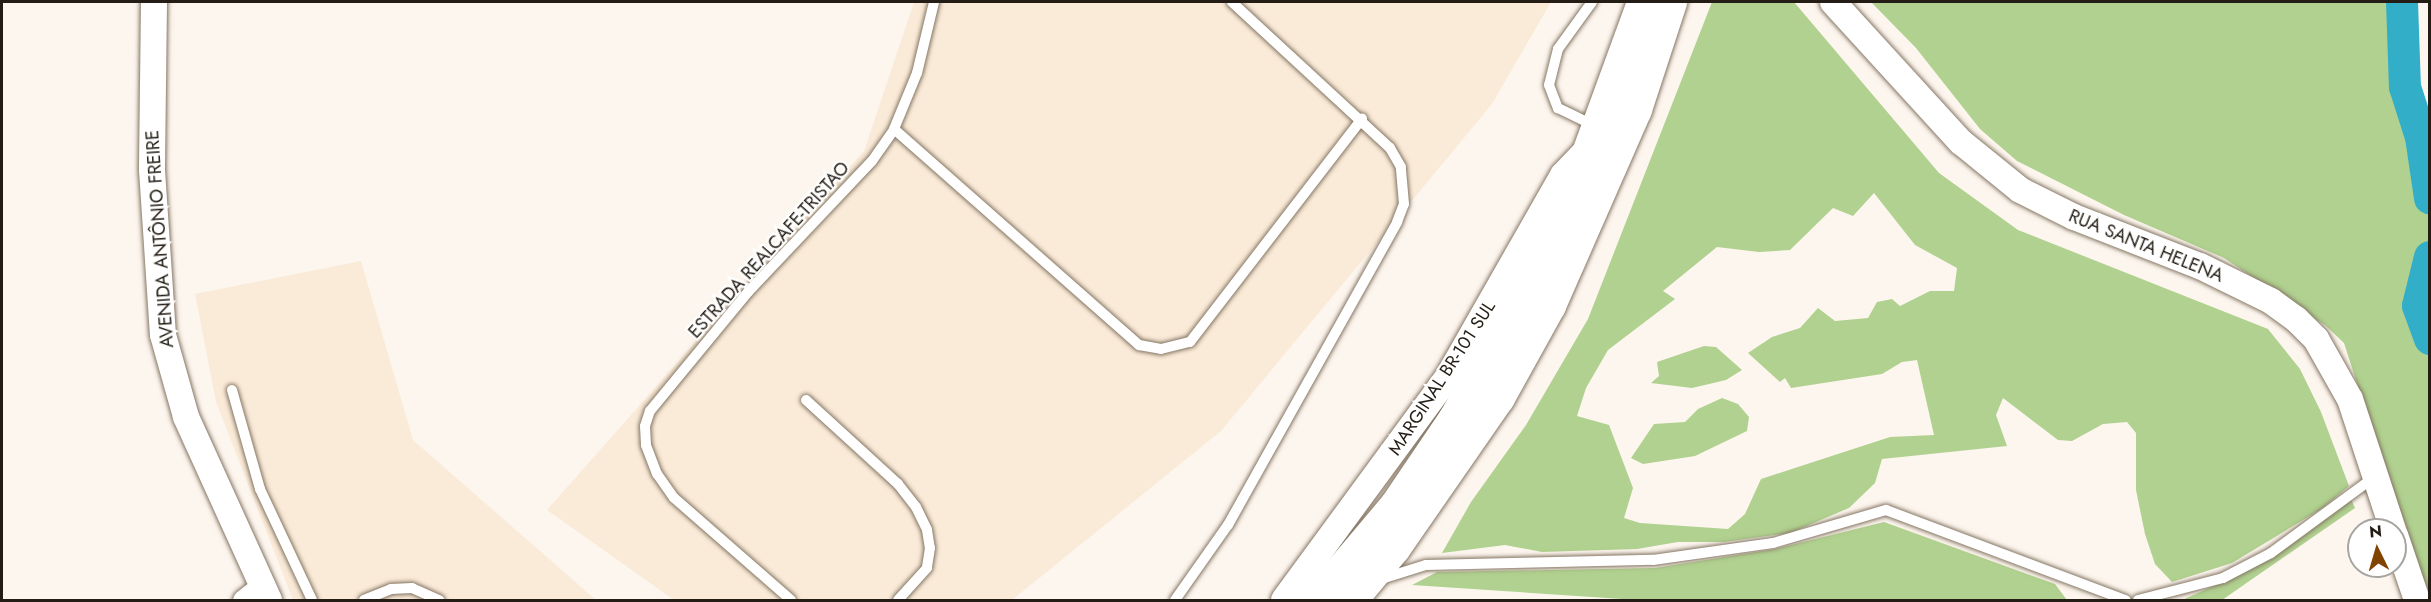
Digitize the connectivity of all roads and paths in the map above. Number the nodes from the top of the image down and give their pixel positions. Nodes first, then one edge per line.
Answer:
1 (154, 2) edge
2 (934, 2) edge
3 (1232, 2) edge
4 (1592, 2) edge
5 (1643, 2) edge
6 (1670, 2) edge
7 (1686, 2) edge
8 (1833, 2) edge
9 (1362, 119) junction
10 (894, 129) junction
11 (1594, 140) junction
12 (1585, 228) junction
13 (232, 390) dead end
14 (806, 400) dead end
15 (2376, 476) junction
16 (2390, 518) edge
17 (2407, 570) edge
18 (1357, 593) edge
19 (258, 595) edge
20 (312, 600) edge
21 (364, 600) edge
22 (439, 600) edge
23 (791, 600) edge
24 (898, 600) edge
25 (1175, 600) edge
26 (1284, 600) edge
27 (1316, 600) edge
28 (2126, 600) edge
29 (2138, 600) edge
30 (2417, 600) edge

1 - 19 street, AVENIDA ANTÔNIO FREIRE
2 - 10 lane, ESTRADA REALCAFE-TRISTAO
3 - 9 lane
4 - 11 lane
5 - 11 highway
6 - 12 highway
7 - 12 highway
8 - 15 street, RUA SANTA HELENA
9 - 10 lane
9 - 25 lane
10 - 23 lane, ESTRADA REALCAFE-TRISTAO
11 - 26 street, MARGINAL BR-101 SUL
11 - 27 highway
12 - 18 highway
13 - 20 lane
14 - 24 lane
15 - 16 street, RUA SANTA HELENA
15 - 29 lane
17 - 30 street
18 - 28 lane
21 - 22 lane

